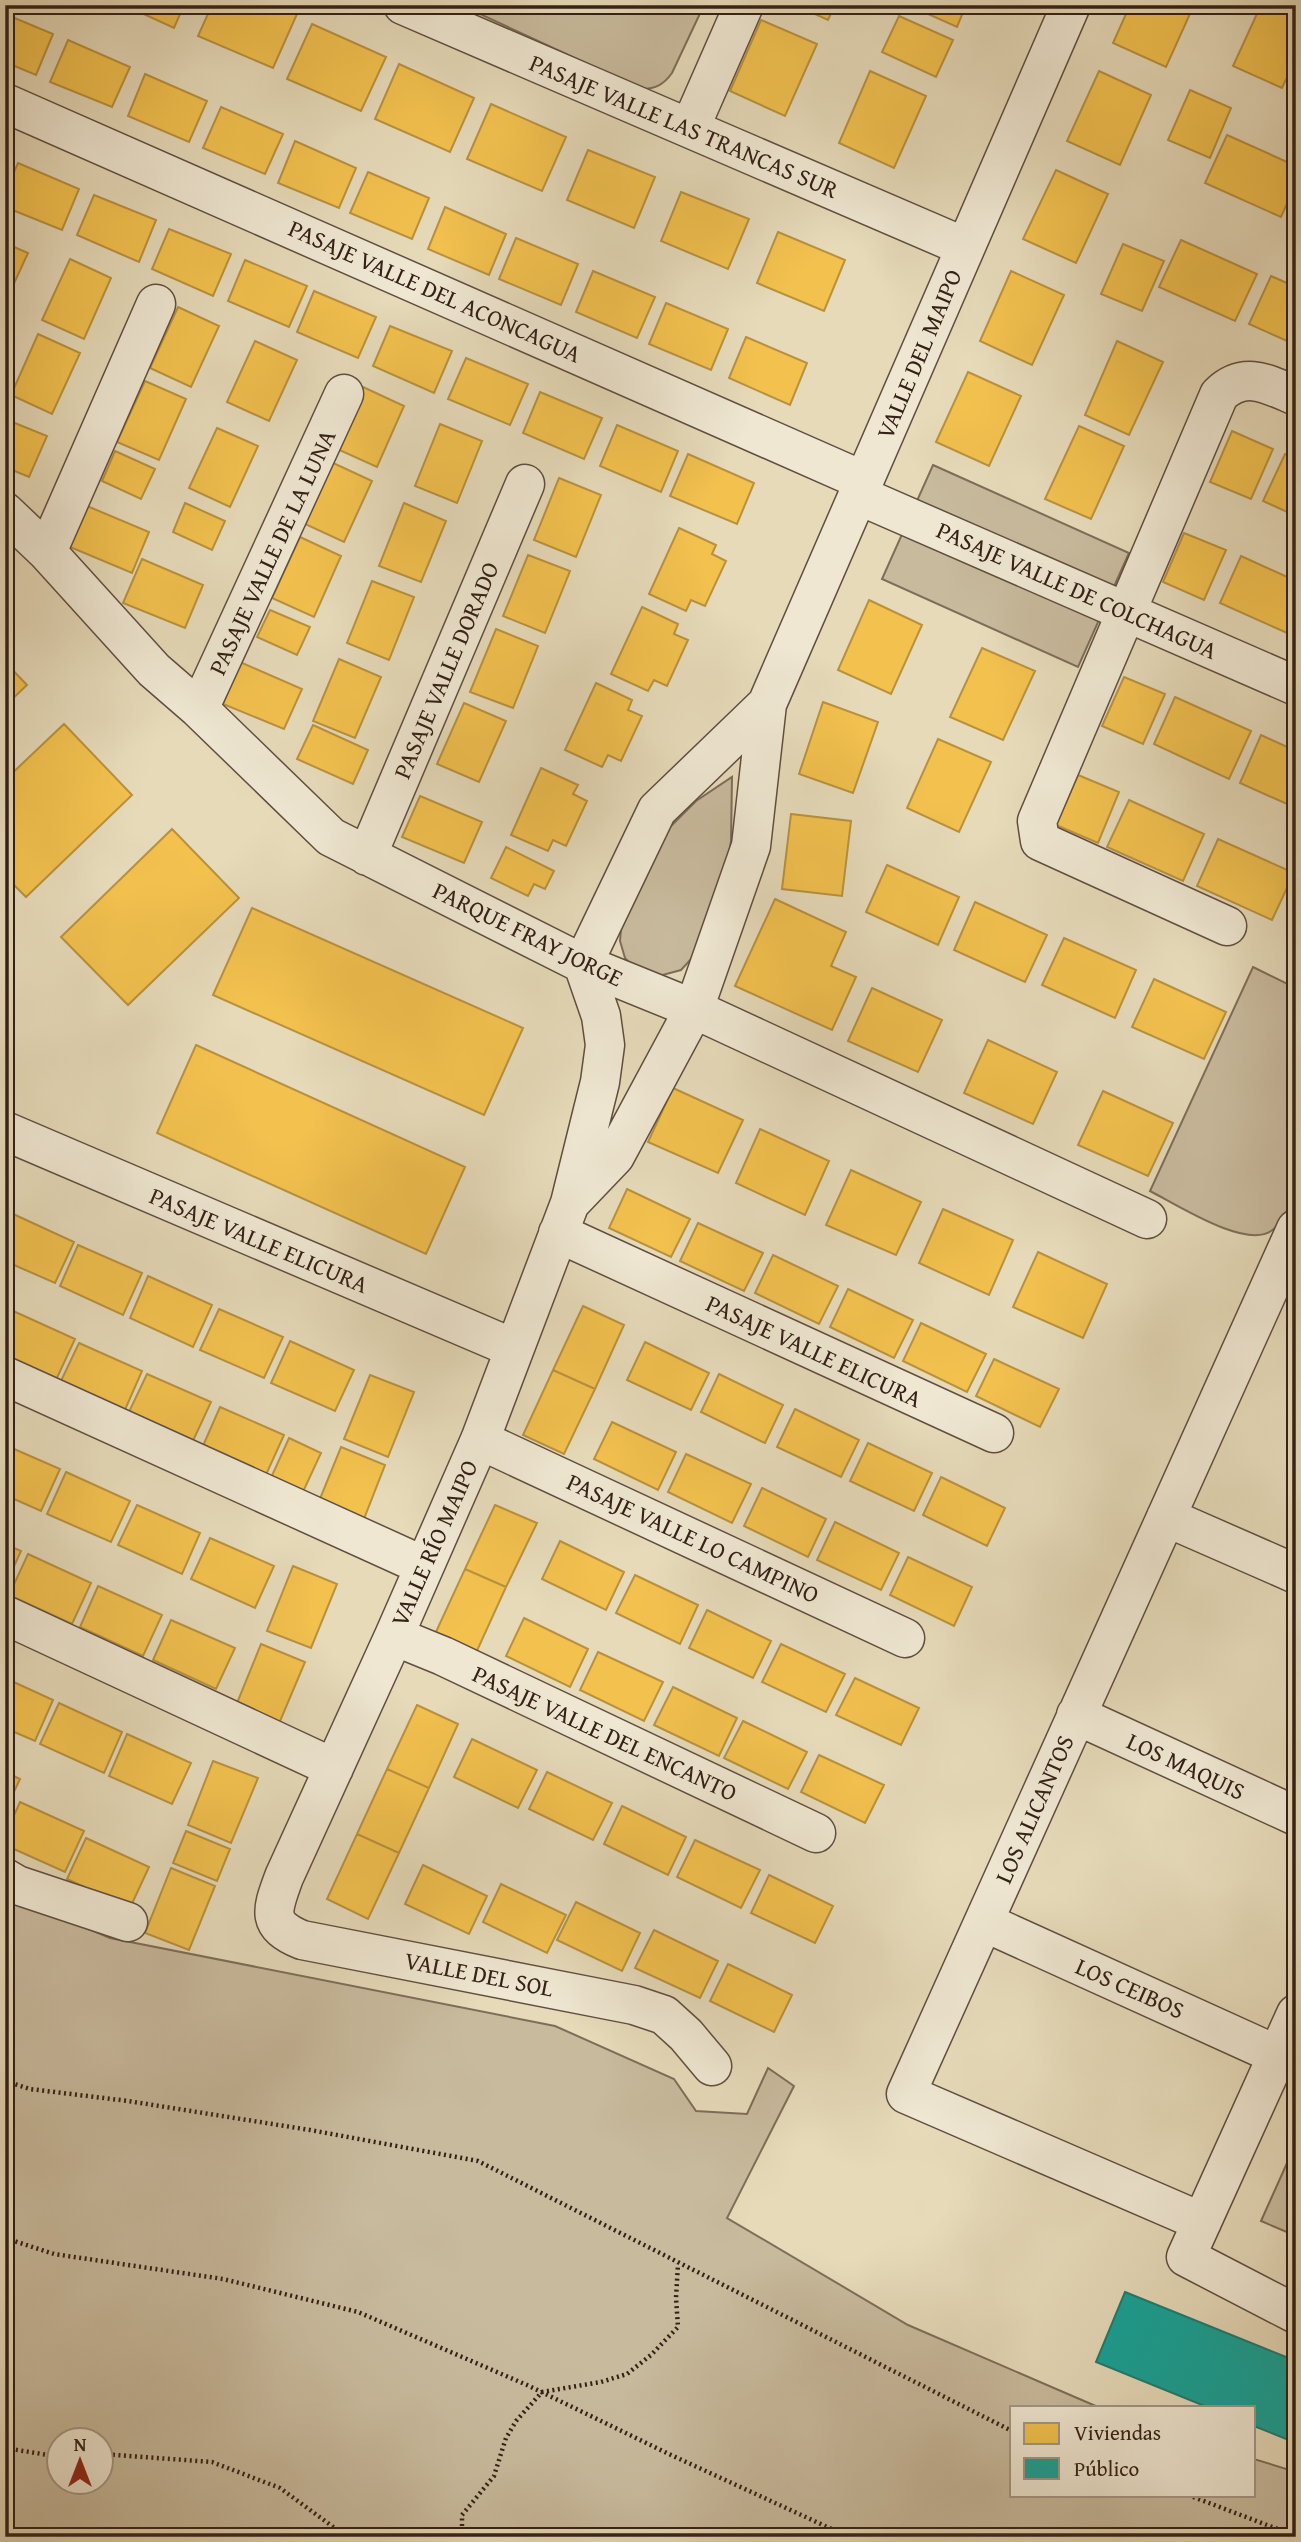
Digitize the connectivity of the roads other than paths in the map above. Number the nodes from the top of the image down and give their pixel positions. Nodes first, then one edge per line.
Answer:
1 (403, 5) edge
2 (744, 5) edge
3 (1071, 5) edge
4 (5, 103) edge
5 (690, 128) junction
6 (965, 247) junction
7 (156, 304) dead end
8 (344, 394) dead end
9 (1296, 396) edge
10 (525, 484) dead end
11 (861, 488) junction
12 (5, 512) edge
13 (47, 552) junction
14 (1127, 612) junction
15 (1296, 686) edge
16 (767, 704) junction
17 (199, 709) junction
18 (366, 856) junction
19 (1227, 926) dead end
20 (583, 964) junction
21 (694, 1009) junction
22 (5, 1131) edge
23 (564, 1218) junction
24 (1147, 1219) dead end
25 (1296, 1230) edge
26 (1286, 1276) edge
27 (513, 1348) junction
28 (5, 1377) edge
29 (994, 1433) dead end
30 (480, 1440) junction
31 (1166, 1517) junction
32 (424, 1566) junction
33 (1296, 1574) edge
34 (5, 1615) edge
35 (394, 1636) junction
36 (905, 1638) dead end
37 (1076, 1715) junction
38 (334, 1768) junction
39 (1296, 1816) edge
40 (816, 1833) dead end
41 (284, 1877) joint
42 (5, 1878) edge
43 (128, 1922) dead end
44 (984, 1922) junction
45 (1296, 2014) edge
46 (1277, 2055) junction
47 (712, 2066) dead end
48 (1202, 2222) junction
49 (1296, 2314) edge

1 - 5 street, PASAJE VALLE LAS TRANCAS SUR
2 - 5 street
3 - 6 street, VALLE DEL MAIPO
4 - 11 street, PASAJE VALLE DEL ACONCAGUA
5 - 6 street, PASAJE VALLE LAS TRANCAS SUR
6 - 11 street, VALLE DEL MAIPO
7 - 13 street
8 - 17 street, PASAJE VALLE DE LA LUNA
9 - 14 street
10 - 18 street, PASAJE VALLE DORADO
11 - 14 street, PASAJE VALLE DE COLCHAGUA
11 - 16 street, VALLE DEL MAIPO
12 - 13 street, PARQUE FRAY JORGE
13 - 17 street, PARQUE FRAY JORGE
14 - 15 street, PASAJE VALLE DE COLCHAGUA
14 - 19 street
16 - 20 street, VALLE DEL MAIPO
16 - 21 street, VALLE DEL MAIPO
17 - 18 street, PARQUE FRAY JORGE
18 - 20 street, PARQUE FRAY JORGE
20 - 21 street, PARQUE FRAY JORGE
20 - 23 street, VALLE RÍO MAIPO
21 - 23 street, VALLE RÍO MAIPO
21 - 24 street, PARQUE FRAY JORGE
22 - 27 street, PASAJE VALLE ELICURA
23 - 27 street, VALLE RÍO MAIPO
23 - 29 street, PASAJE VALLE ELICURA
25 - 26 street, LOS ALICANTOS
26 - 31 street, LOS ALICANTOS
27 - 30 street, VALLE RÍO MAIPO
28 - 32 street
30 - 32 street, VALLE RÍO MAIPO
30 - 36 street, PASAJE VALLE LO CAMPINO
31 - 33 street
31 - 37 street, LOS ALICANTOS
32 - 35 street, VALLE RÍO MAIPO
34 - 38 street
35 - 38 street, VALLE RÍO MAIPO
35 - 40 street, PASAJE VALLE DEL ENCANTO
37 - 39 street, LOS MAQUIS
37 - 44 street, LOS ALICANTOS
38 - 41 street, VALLE RÍO MAIPO
41 - 47 street, VALLE DEL SOL
42 - 43 street
44 - 46 street, LOS CEIBOS
44 - 48 street, LOS ALICANTOS
45 - 46 street
46 - 48 street
48 - 49 street

